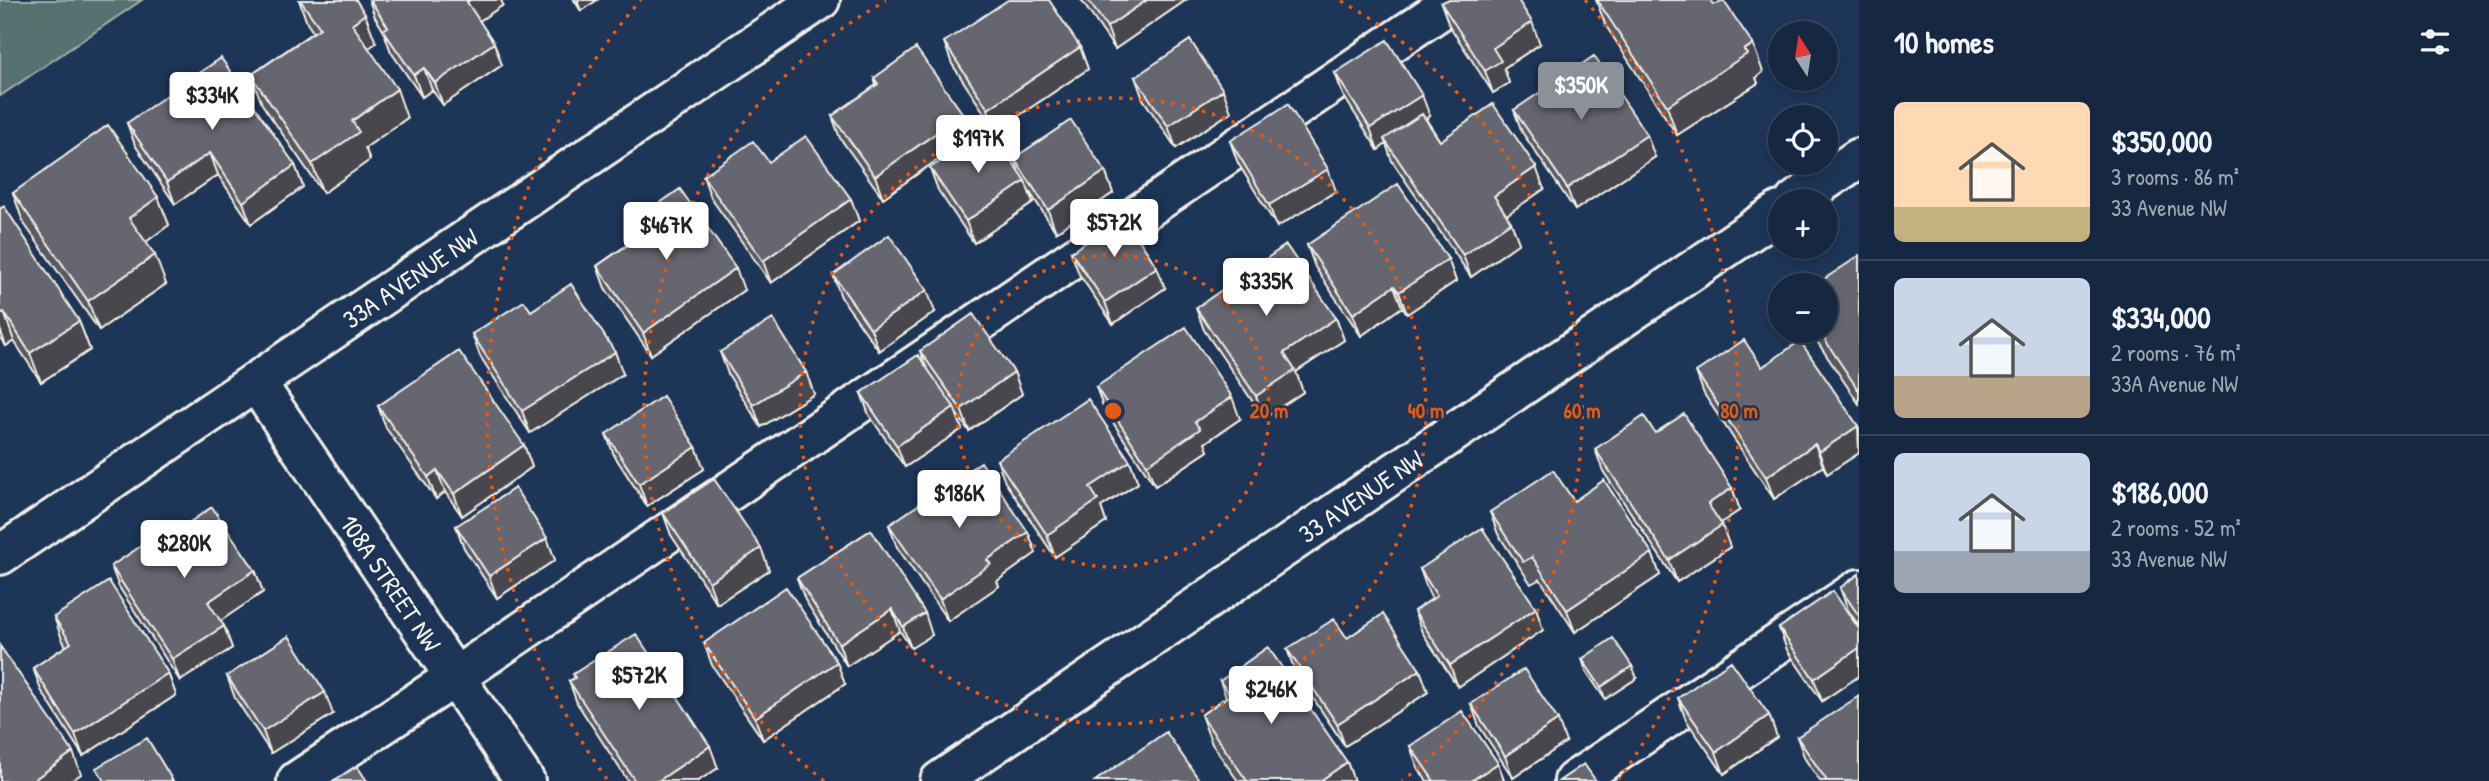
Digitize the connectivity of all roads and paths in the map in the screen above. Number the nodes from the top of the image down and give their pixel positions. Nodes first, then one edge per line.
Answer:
1 (820, 0) edge
2 (1455, 0) edge
3 (1859, 158) edge
4 (1813, 189) edge
5 (1768, 219) edge
6 (257, 382) junction
7 (0, 555) edge
8 (1859, 589) edge
9 (455, 677) junction
10 (297, 781) edge
11 (525, 781) edge
12 (940, 781) edge
13 (1574, 781) edge

1 - 6 street, 33A AVENUE NW
2 - 9 street
3 - 4 street
5 - 12 street, 33 AVENUE NW
6 - 7 street, 33A AVENUE NW
6 - 9 street, 108A STREET NW
8 - 13 street
9 - 10 street
9 - 11 street, 108A STREET NW

